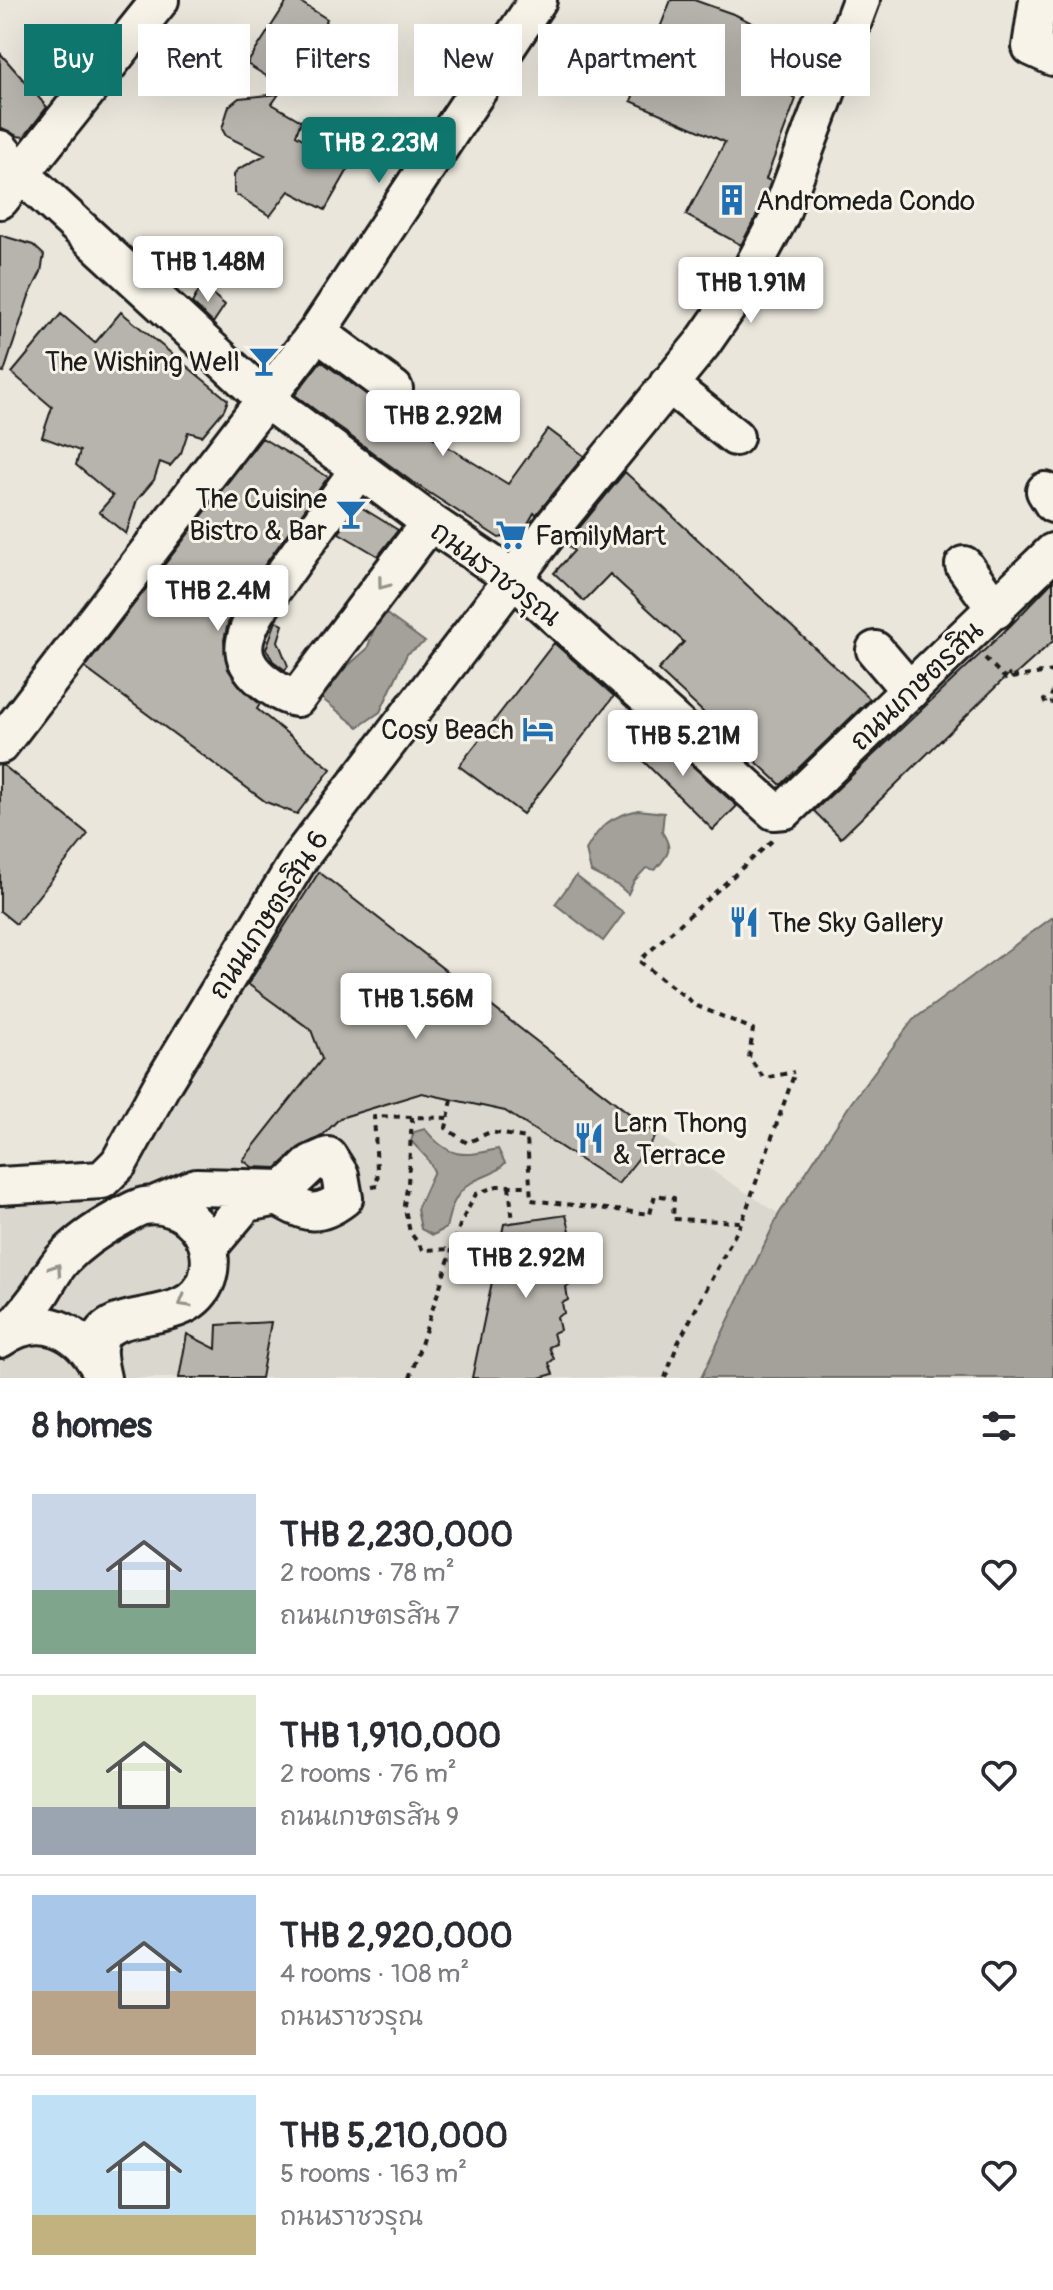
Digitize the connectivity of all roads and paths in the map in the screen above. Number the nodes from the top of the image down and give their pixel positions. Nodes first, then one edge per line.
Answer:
1 (160, 0) edge
2 (538, 0) edge
3 (861, 0) edge
4 (1038, 0) edge
5 (1053, 57) edge
6 (7, 174) edge
7 (317, 332) junction
8 (668, 384) junction
9 (394, 389) dead end
10 (265, 399) junction
11 (735, 437) dead end
12 (359, 469) junction
13 (430, 522) junction
14 (1053, 552) edge
15 (964, 565) dead end
16 (514, 579) junction
17 (996, 610) junction
18 (875, 650) dead end
19 (1053, 671) edge
20 (1006, 679) dead end
21 (910, 691) junction
22 (1053, 691) edge
23 (1053, 702) edge
24 (0, 745) edge
25 (774, 811) junction
26 (452, 1100) dead end
27 (412, 1117) junction
28 (447, 1118) junction
29 (0, 1186) edge
30 (378, 1186) dead end
31 (509, 1186) junction
32 (530, 1186) junction
33 (154, 1205) junction
34 (743, 1220) junction
35 (513, 1222) dead end
36 (209, 1247) junction
37 (452, 1249) junction
38 (5, 1335) edge
39 (101, 1373) edge
40 (410, 1378) edge
41 (665, 1378) edge

1 - 6 street
2 - 7 street
3 - 8 street, ถนนเกษตรสิน 6
4 - 5 street
6 - 10 street, ถนนราชวรุณ
7 - 9 street
7 - 10 street
8 - 11 street
8 - 16 street, ถนนเกษตรสิน 6
10 - 12 street, ถนนราชวรุณ
10 - 24 street
12 - 13 street, ถนนราชวรุณ
13 -> 12 street
13 - 16 street, ถนนราชวรุณ
14 - 17 street, ถนนเกษตรสิน
15 - 17 street
16 - 25 street, ถนนราชวรุณ
16 - 29 street, ถนนเกษตรสิน 6
17 - 21 street, ถนนเกษตรสิน
18 - 21 street
19 - 20 path
21 - 25 street, ถนนเกษตรสิน
22 - 23 path
25 - 34 path
26 - 28 path
27 - 28 path
27 - 30 path
27 - 37 path
28 - 32 path
31 - 32 path
31 - 35 path
31 - 37 path
32 - 34 path
33 - 36 street
33 - 36 street
38 -> 33 street
34 - 41 path
36 -> 39 street
37 - 40 path
38 - 39 street

